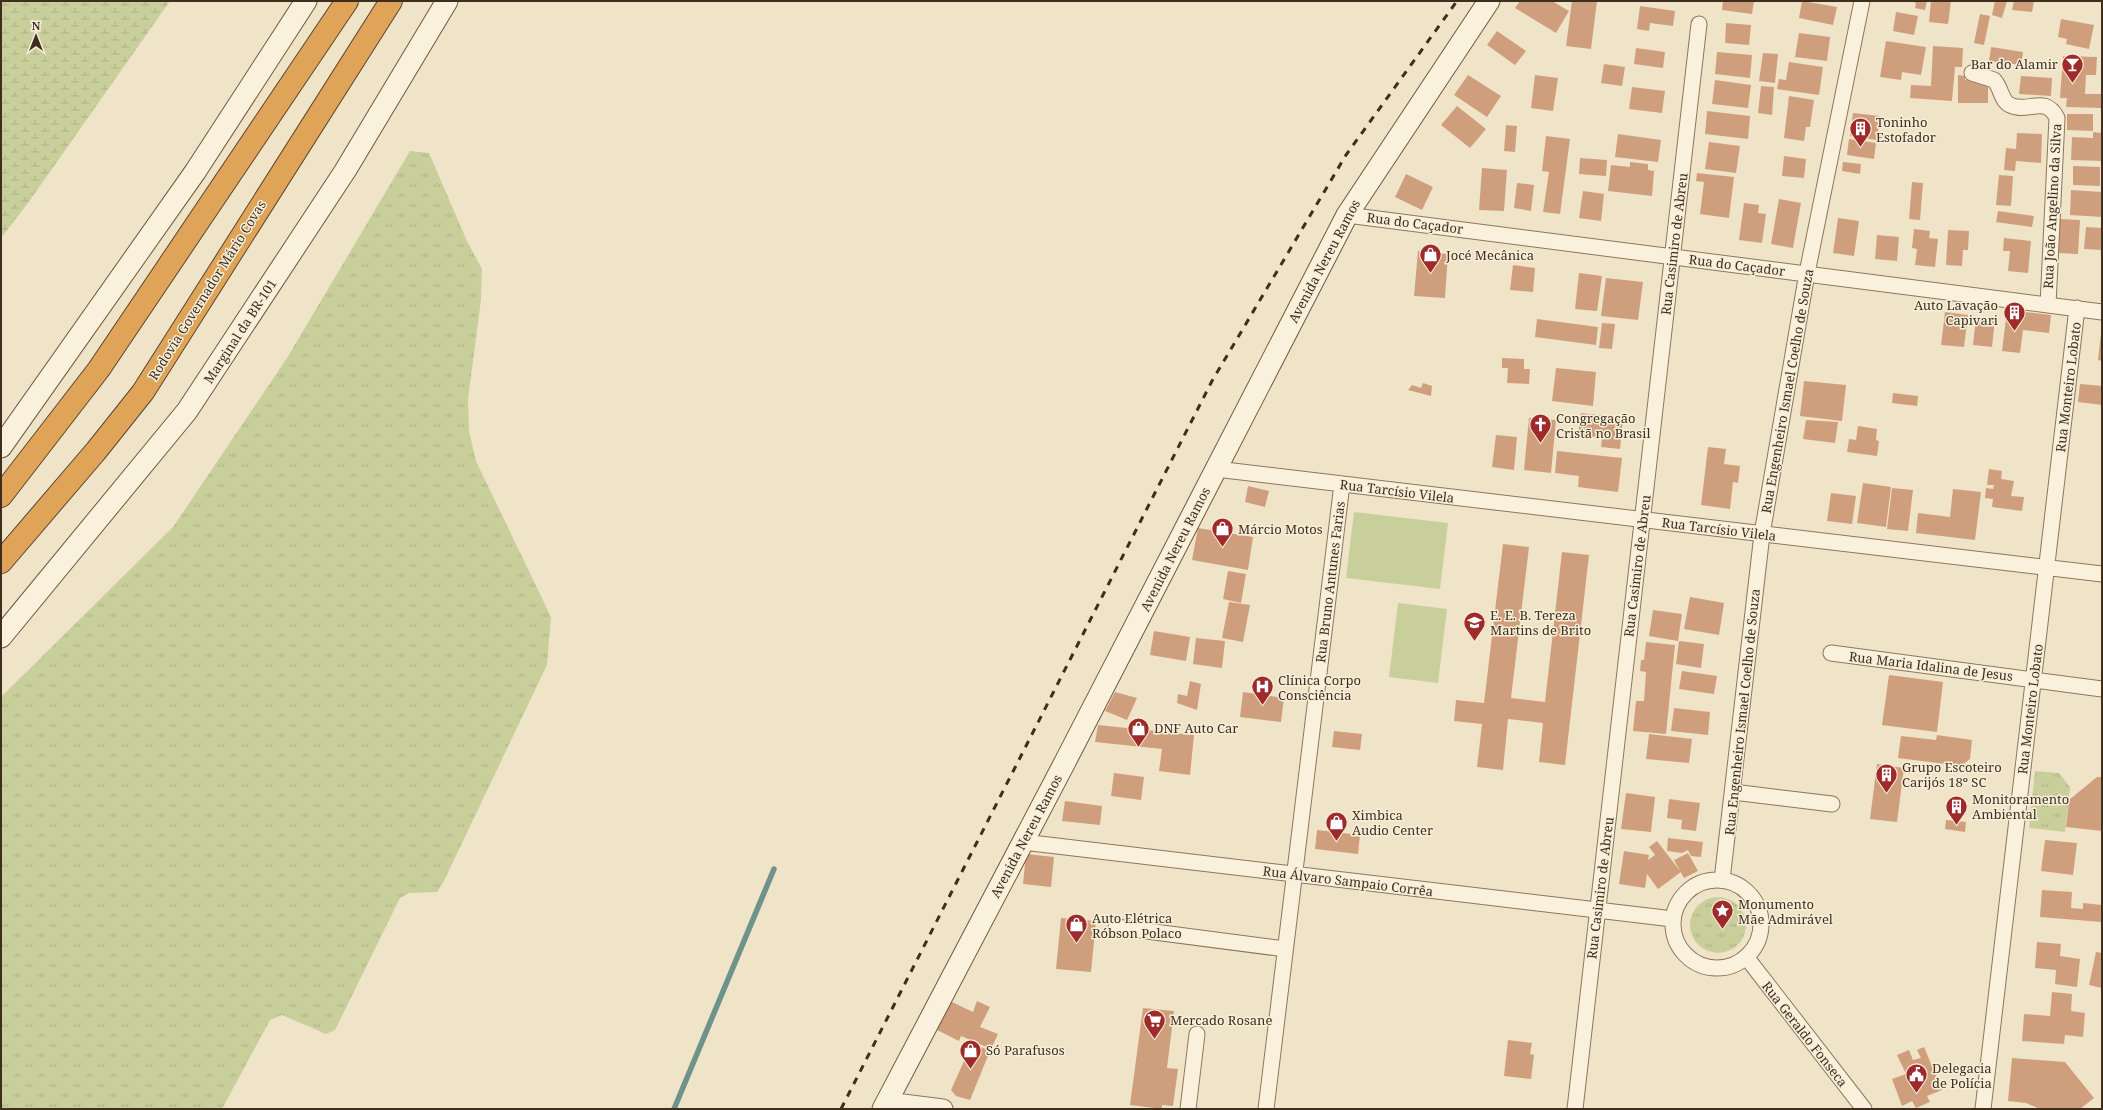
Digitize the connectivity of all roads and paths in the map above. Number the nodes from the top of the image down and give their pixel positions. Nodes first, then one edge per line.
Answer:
1 (306, 1) edge
2 (347, 1) edge
3 (391, 1) edge
4 (447, 1) edge
5 (1489, 1) edge
6 (1862, 1) edge
7 (1699, 24) dead end
8 (1972, 73) dead end
9 (1347, 215) junction
10 (1672, 256) junction
11 (1807, 273) junction
12 (2048, 305) junction
13 (2077, 308) junction
14 (2102, 312) edge
15 (1, 447) edge
16 (1216, 469) junction
17 (1342, 484) junction
18 (1, 496) edge
19 (1642, 520) junction
20 (1762, 534) junction
21 (1, 562) edge
22 (2047, 568) junction
23 (2102, 574) edge
24 (1, 637) edge
25 (1831, 653) dead end
26 (2034, 680) junction
27 (2102, 689) edge
28 (1733, 792) junction
29 (1832, 804) dead end
30 (1023, 842) junction
31 (1295, 874) junction
32 (1722, 880) junction
33 (1598, 910) junction
34 (1673, 919) junction
35 (1116, 927) dead end
36 (1285, 949) junction
37 (1747, 958) junction
38 (1197, 1034) dead end
39 (885, 1106) edge
40 (943, 1109) edge
41 (1188, 1109) edge
42 (1266, 1109) edge
43 (1575, 1109) edge
44 (1864, 1109) edge
45 (1983, 1109) edge

1 - 15 main road
2 - 18 highway
3 - 21 highway, Rodovia Governador Mário Covas
4 - 24 main road, Marginal da BR-101
5 - 9 main road, Avenida Nereu Ramos
6 - 11 street, Rua Engenheiro Ismael Coelho de Souza
7 - 10 street, Rua Casimiro de Abreu
8 - 12 street, Rua João Angelino da Silva
9 - 10 street, Rua do Caçador
9 - 16 main road, Avenida Nereu Ramos
10 - 11 street, Rua do Caçador
10 - 19 street, Rua Casimiro de Abreu
11 - 12 street, Rua do Caçador
11 - 20 street, Rua Engenheiro Ismael Coelho de Souza
12 - 13 street, Rua do Caçador
13 - 14 street, Rua do Caçador
13 - 22 street, Rua Monteiro Lobato
16 - 17 street, Rua Tarcísio Vilela
16 - 30 main road, Avenida Nereu Ramos
17 - 19 street, Rua Tarcísio Vilela
17 - 31 street, Rua Bruno Antunes Farias
19 - 20 street, Rua Tarcísio Vilela
19 - 33 street, Rua Casimiro de Abreu
20 - 22 street, Rua Tarcísio Vilela
20 - 28 street, Rua Engenheiro Ismael Coelho de Souza
22 - 23 street, Rua Tarcísio Vilela
22 - 26 street, Rua Monteiro Lobato
25 - 26 street, Rua Maria Idalina de Jesus
26 - 27 street, Rua Maria Idalina de Jesus
26 - 45 street, Rua Monteiro Lobato
28 - 29 street
28 - 32 street, Rua Engenheiro Ismael Coelho de Souza
30 - 31 street, Rua Álvaro Sampaio Corrêa
30 - 39 main road, Avenida Nereu Ramos
31 - 33 street, Rua Álvaro Sampaio Corrêa
31 - 36 street, Rua Bruno Antunes Farias
32 - 34 street
32 - 37 street
33 - 34 street, Rua Álvaro Sampaio Corrêa
33 - 43 street, Rua Casimiro de Abreu
34 - 37 street
35 - 36 street
36 - 42 street, Rua Bruno Antunes Farias
37 - 44 street, Rua Geraldo Fonseca
38 - 41 street
39 - 40 street

